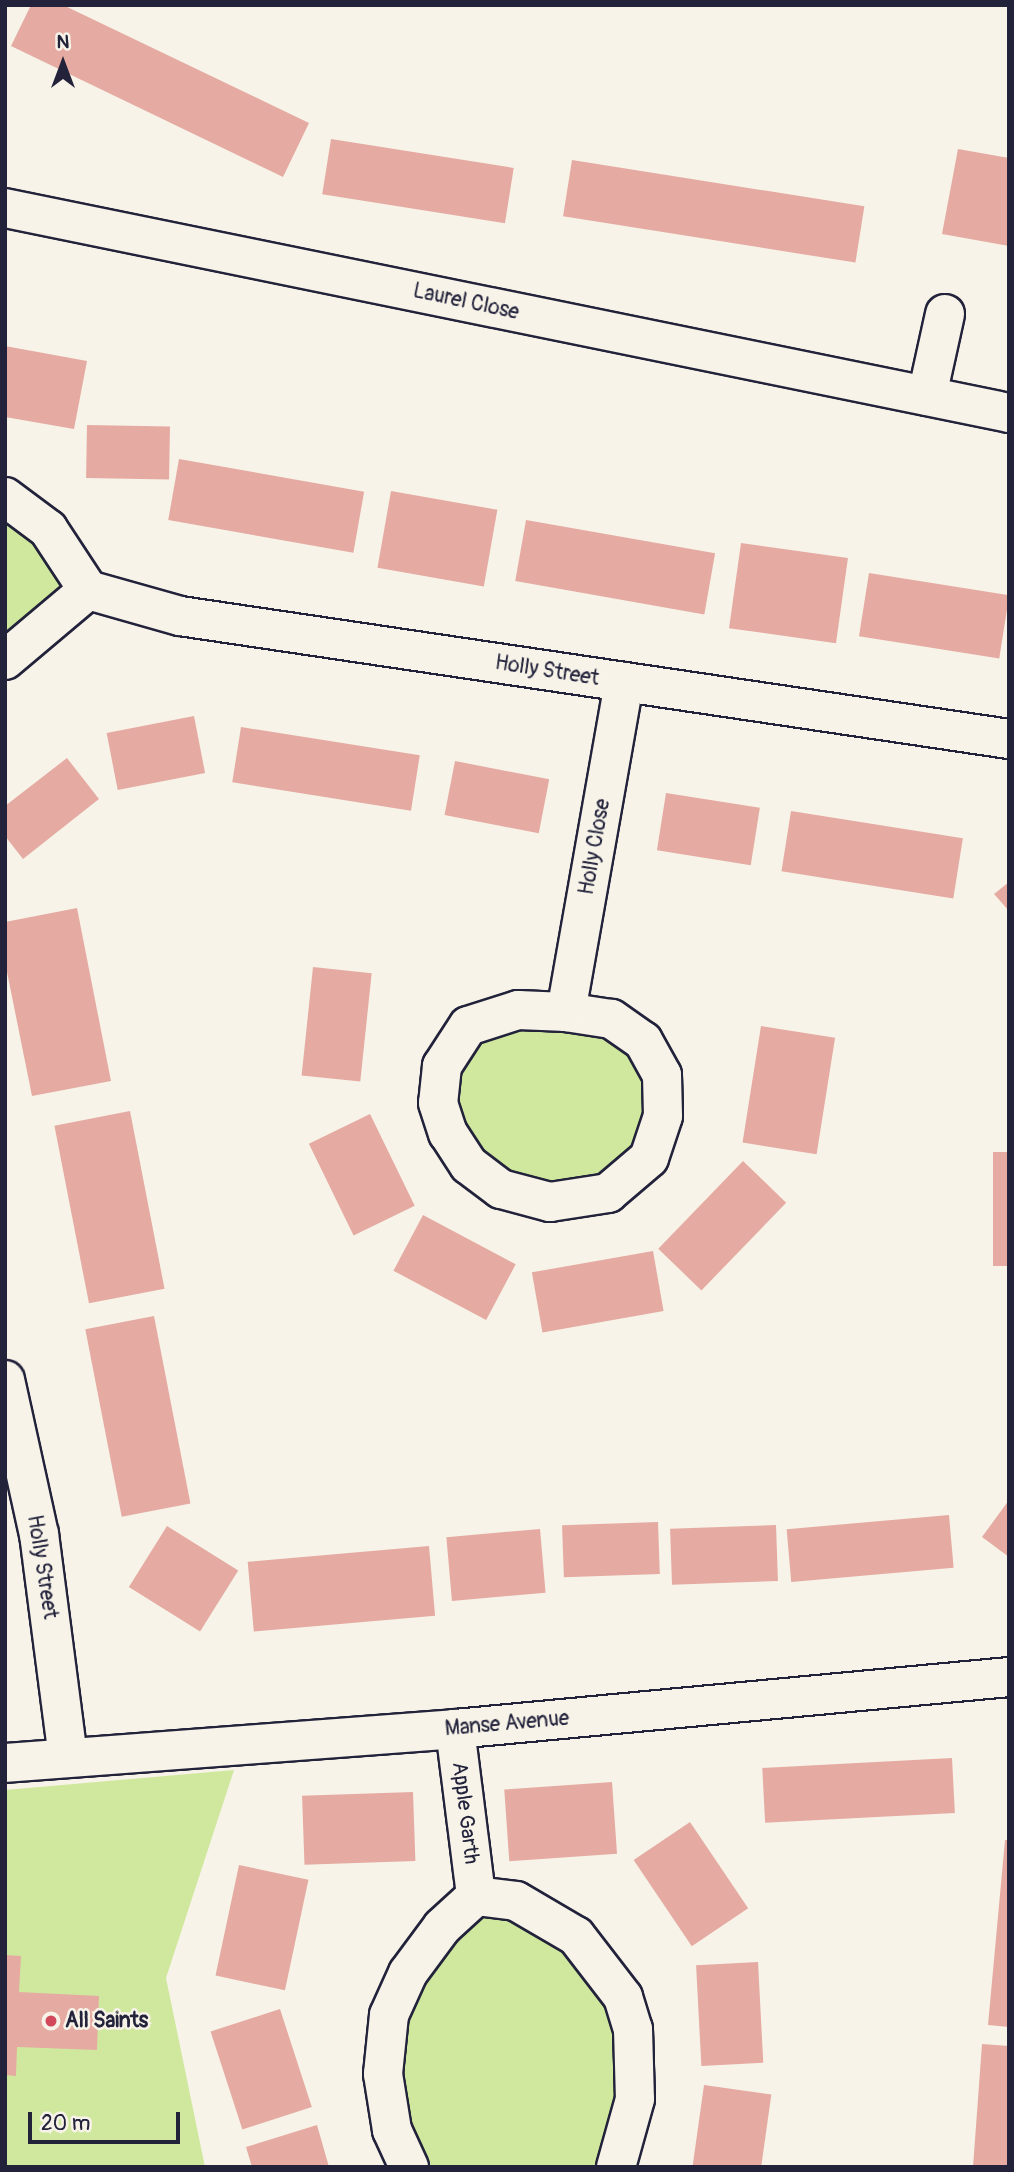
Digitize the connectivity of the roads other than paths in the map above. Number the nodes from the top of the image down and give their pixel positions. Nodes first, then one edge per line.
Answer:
1 (5, 208) edge
2 (945, 314) dead end
3 (927, 396) junction
4 (1009, 413) edge
5 (5, 497) edge
6 (88, 590) junction
7 (5, 660) edge
8 (624, 682) junction
9 (1009, 739) edge
10 (566, 1012) junction
11 (5, 1380) edge
12 (1009, 1676) edge
13 (455, 1729) junction
14 (68, 1757) junction
15 (5, 1763) edge
16 (476, 1896) junction
17 (409, 2167) edge
18 (616, 2167) edge

1 - 3 street, Laurel Close
2 - 3 street
3 - 4 street, Laurel Close
5 - 6 street
6 - 7 street
6 - 8 street, Holly Street
8 - 9 street, Holly Street
8 - 10 street, Holly Close
10 - 10 street
11 - 14 street, Holly Street
12 - 13 street, Manse Avenue
13 - 14 street, Manse Avenue
13 - 16 street, Apple Garth
14 - 15 street, Manse Avenue
16 - 17 street
16 - 18 street

